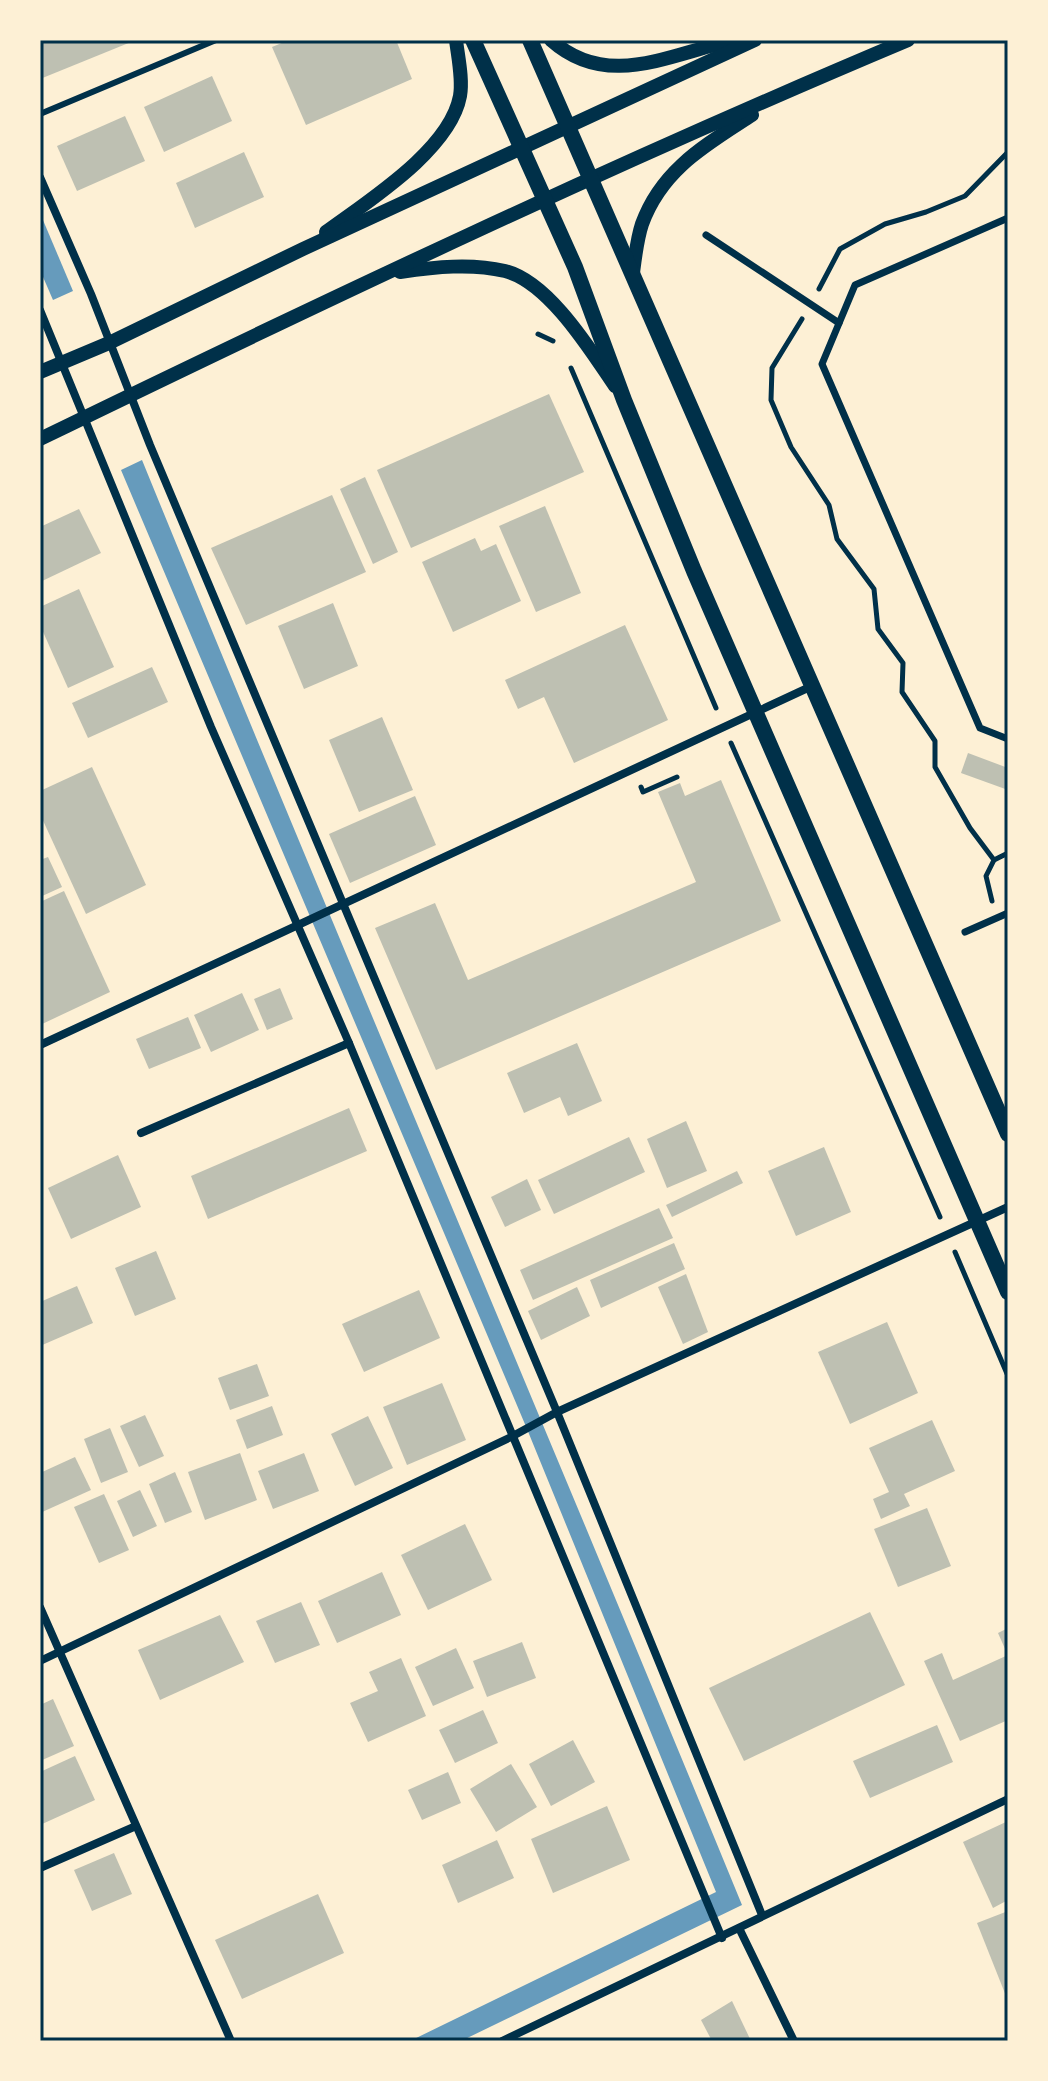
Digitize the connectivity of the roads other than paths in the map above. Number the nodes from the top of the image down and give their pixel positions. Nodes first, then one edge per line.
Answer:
1 (216, 40) edge
2 (456, 40) edge
3 (473, 40) edge
4 (530, 40) edge
5 (551, 40) edge
6 (735, 40) edge
7 (755, 40) edge
8 (908, 40) edge
9 (789, 90) junction
10 (40, 114) edge
11 (568, 126) junction
12 (521, 148) junction
13 (40, 177) edge
14 (592, 180) junction
15 (546, 201) junction
16 (1008, 218) edge
17 (706, 235) dead end
18 (303, 249) junction
19 (633, 273) junction
20 (385, 274) junction
21 (40, 310) edge
22 (839, 323) junction
23 (109, 343) junction
24 (62, 362) junction
25 (40, 372) edge
26 (130, 396) junction
27 (624, 400) junction
28 (85, 418) junction
29 (40, 439) edge
30 (813, 685) junction
31 (755, 711) junction
32 (1008, 739) edge
33 (343, 902) junction
34 (1008, 913) edge
35 (299, 926) junction
36 (965, 932) dead end
37 (349, 1043) junction
38 (40, 1045) edge
39 (141, 1133) dead end
40 (1008, 1134) edge
41 (1008, 1207) edge
42 (977, 1221) junction
43 (1008, 1292) edge
44 (557, 1412) junction
45 (511, 1437) junction
46 (40, 1607) edge
47 (60, 1652) junction
48 (40, 1661) edge
49 (1008, 1799) edge
50 (136, 1826) junction
51 (40, 1868) edge
52 (762, 1915) junction
53 (739, 1928) junction
54 (722, 1938) junction
55 (231, 2041) edge
56 (502, 2041) edge
57 (794, 2041) edge

1 - 10 lane
2 - 18 street
3 - 12 main road
4 - 11 main road
5 - 6 street
7 - 11 street
8 - 9 street
9 - 14 street
9 - 19 street
11 - 12 street
11 - 14 main road
12 - 15 main road
12 - 18 street
13 - 23 street
14 - 15 street
14 - 19 main road
15 - 20 street
15 - 27 main road
16 - 22 street
17 - 22 street
18 - 23 street
19 - 30 main road
20 - 26 street
20 - 27 street
21 - 24 street
22 - 32 street
23 - 24 street
23 - 26 street
24 - 25 street
24 - 28 street
26 - 28 street
26 - 33 street
27 - 31 main road
28 - 29 street
28 - 35 street
30 - 31 street
30 - 40 main road
31 - 33 street
31 - 42 main road
33 - 35 street
33 - 44 street
34 - 36 street
35 - 37 street
35 - 38 street
37 - 39 street
37 - 45 street
41 - 42 street
42 - 43 main road
42 - 44 street
44 - 45 street
44 - 52 street
45 - 47 street
45 - 54 street
46 - 47 street
47 - 48 street
47 - 50 street
49 - 52 street
50 - 51 street
50 - 55 street
52 - 53 street
53 - 54 street
53 - 57 street
54 - 56 street

